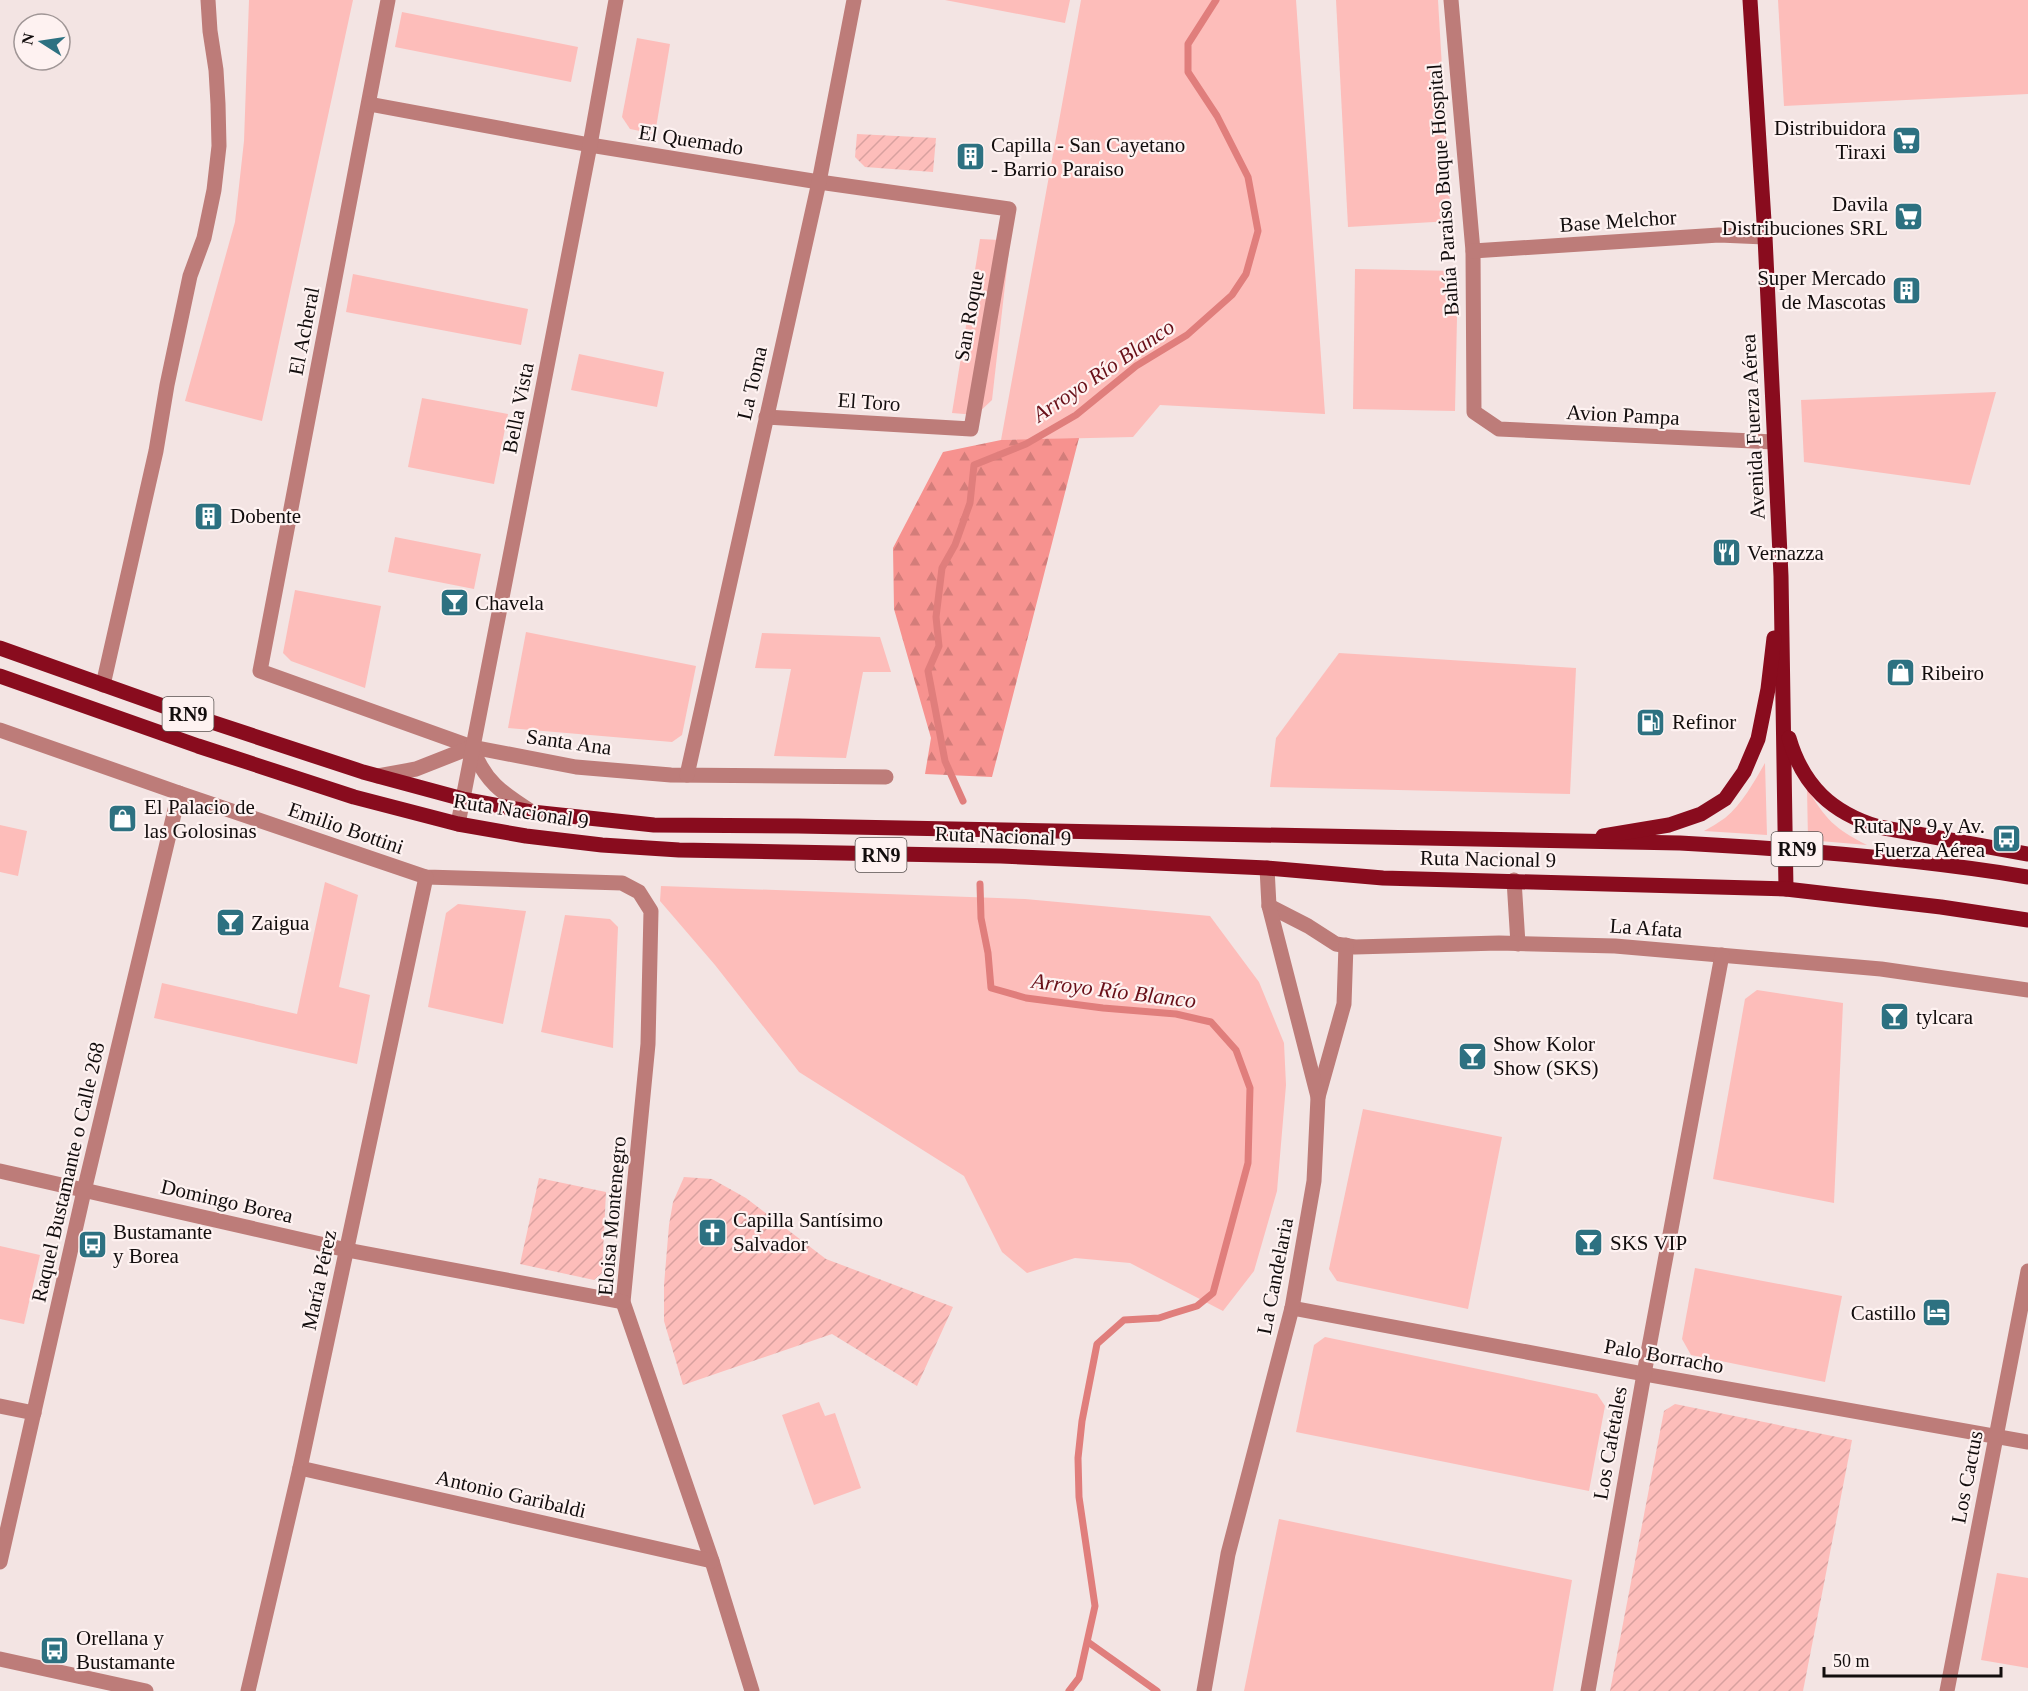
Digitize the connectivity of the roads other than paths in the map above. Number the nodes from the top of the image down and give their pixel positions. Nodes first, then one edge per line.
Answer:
1 (208, 0) edge
2 (388, 0) edge
3 (616, 0) edge
4 (854, 0) edge
5 (1450, 0) edge
6 (1750, 0) edge
7 (369, 104) junction
8 (591, 145) junction
9 (819, 182) junction
10 (1009, 209) joint
11 (1765, 237) junction
12 (1473, 251) junction
13 (1474, 412) joint
14 (766, 417) junction
15 (971, 429) joint
16 (1774, 442) junction
17 (1781, 576) junction
18 (0, 648) edge
19 (260, 671) joint
20 (0, 676) edge
21 (102, 685) junction
22 (1783, 705) junction
23 (0, 730) edge
24 (472, 747) junction
25 (687, 775) junction
26 (378, 776) junction
27 (886, 777) dead end
28 (178, 793) junction
29 (463, 799) junction
30 (532, 812) junction
31 (458, 824) junction
32 (1564, 842) junction
33 (1786, 848) junction
34 (2028, 854) edge
35 (1268, 868) junction
36 (2028, 877) edge
37 (426, 878) junction
38 (1514, 880) junction
39 (622, 883) joint
40 (1786, 889) junction
41 (1269, 906) junction
42 (2028, 920) edge
43 (1518, 944) junction
44 (1346, 945) junction
45 (1722, 955) junction
46 (2028, 990) edge
47 (1318, 1096) junction
48 (0, 1171) edge
49 (84, 1191) junction
50 (347, 1250) junction
51 (2028, 1270) edge
52 (623, 1302) junction
53 (1292, 1308) junction
54 (1644, 1374) junction
55 (0, 1406) edge
56 (33, 1413) junction
57 (1996, 1437) junction
58 (2028, 1442) edge
59 (300, 1468) junction
60 (712, 1561) junction
61 (0, 1562) edge
62 (0, 1659) edge
63 (146, 1691) edge
64 (248, 1691) edge
65 (752, 1691) edge
66 (1204, 1691) edge
67 (1588, 1691) edge
68 (1947, 1691) edge

1 - 21 street
2 - 7 street, El Acheral
3 - 8 street, Bella Vista
4 - 9 street, La Toma
5 - 12 street, Bahía Paraiso Buque Hospital
6 - 11 main road, Avenida Fuerza Aérea
7 - 8 street, El Quemado
7 - 19 street, El Acheral
8 - 9 street, El Quemado
8 - 24 street, Bella Vista
9 - 10 street, El Quemado
9 - 14 street, La Toma
10 - 15 street, San Roque
11 - 12 street, Base Melchor
11 - 16 main road, Avenida Fuerza Aérea
12 - 13 street, Bahía Paraiso Buque Hospital
13 - 16 street, Avion Pampa
14 - 15 street, El Toro
14 - 25 street, La Toma
16 - 17 main road, Avenida Fuerza Aérea
17 - 22 main road, Avenida Fuerza Aérea
17 - 32 main road
18 - 21 main road, Ruta Nacional 9 / RN9
19 - 24 street, Santa Ana
20 - 31 main road, Ruta Nacional 9 / RN9
21 - 26 main road, Ruta Nacional 9 / RN9
22 - 33 main road, Avenida Fuerza Aérea
22 - 34 main road
23 - 28 street, Emilio Bottini
24 - 25 street, Santa Ana
24 - 26 street
24 - 29 street, Bella Vista
24 - 30 street
25 - 27 street, Santa Ana
26 - 29 main road, Ruta Nacional 9 / RN9
28 - 37 street, Emilio Bottini
28 - 49 street, Raquel Bustamante o Calle 268
29 - 30 main road, Ruta Nacional 9 / RN9
29 - 31 street, Bella Vista
30 - 32 main road, Ruta Nacional 9 / RN9
31 - 35 main road, Ruta Nacional 9 / RN9
32 - 33 main road, Ruta Nacional 9 / RN9
33 - 36 main road, Ruta Nacional 9 / RN9
33 - 40 main road, Avenida Fuerza Aérea
35 - 38 main road, Ruta Nacional 9 / RN9
35 - 41 street, La Candelaria
37 - 39 street, Emilio Bottini
37 - 50 street, María Pérez
38 - 40 main road, Ruta Nacional 9 / RN9
38 - 43 street
39 - 52 street, Eloisa Montenegro
40 - 42 main road, Ruta Nacional 9 / RN9
41 - 44 street, La Afata
41 - 47 street, La Candelaria
43 - 44 street, La Afata
43 - 45 street, La Afata
44 - 47 street
45 - 46 street, La Afata
45 - 54 street, Los Cafetales
47 - 53 street, La Candelaria
48 - 49 street, Domingo Borea
49 - 50 street, Domingo Borea
49 - 56 street, Raquel Bustamante o Calle 268
50 - 52 street, Domingo Borea
50 - 59 street, María Pérez
51 - 57 street, Los Cactus
52 - 60 street, Eloisa Montenegro
53 - 54 street, Palo Borracho
53 - 66 street, La Candelaria
54 - 57 street, Palo Borracho
54 - 67 street, Los Cafetales
55 - 56 street
56 - 61 street, Raquel Bustamante o Calle 268
57 - 58 street, Palo Borracho
57 - 68 street, Los Cactus
59 - 60 street, Antonio Garibaldi
59 - 64 street, María Pérez
60 - 65 street, Eloisa Montenegro
62 - 63 street

